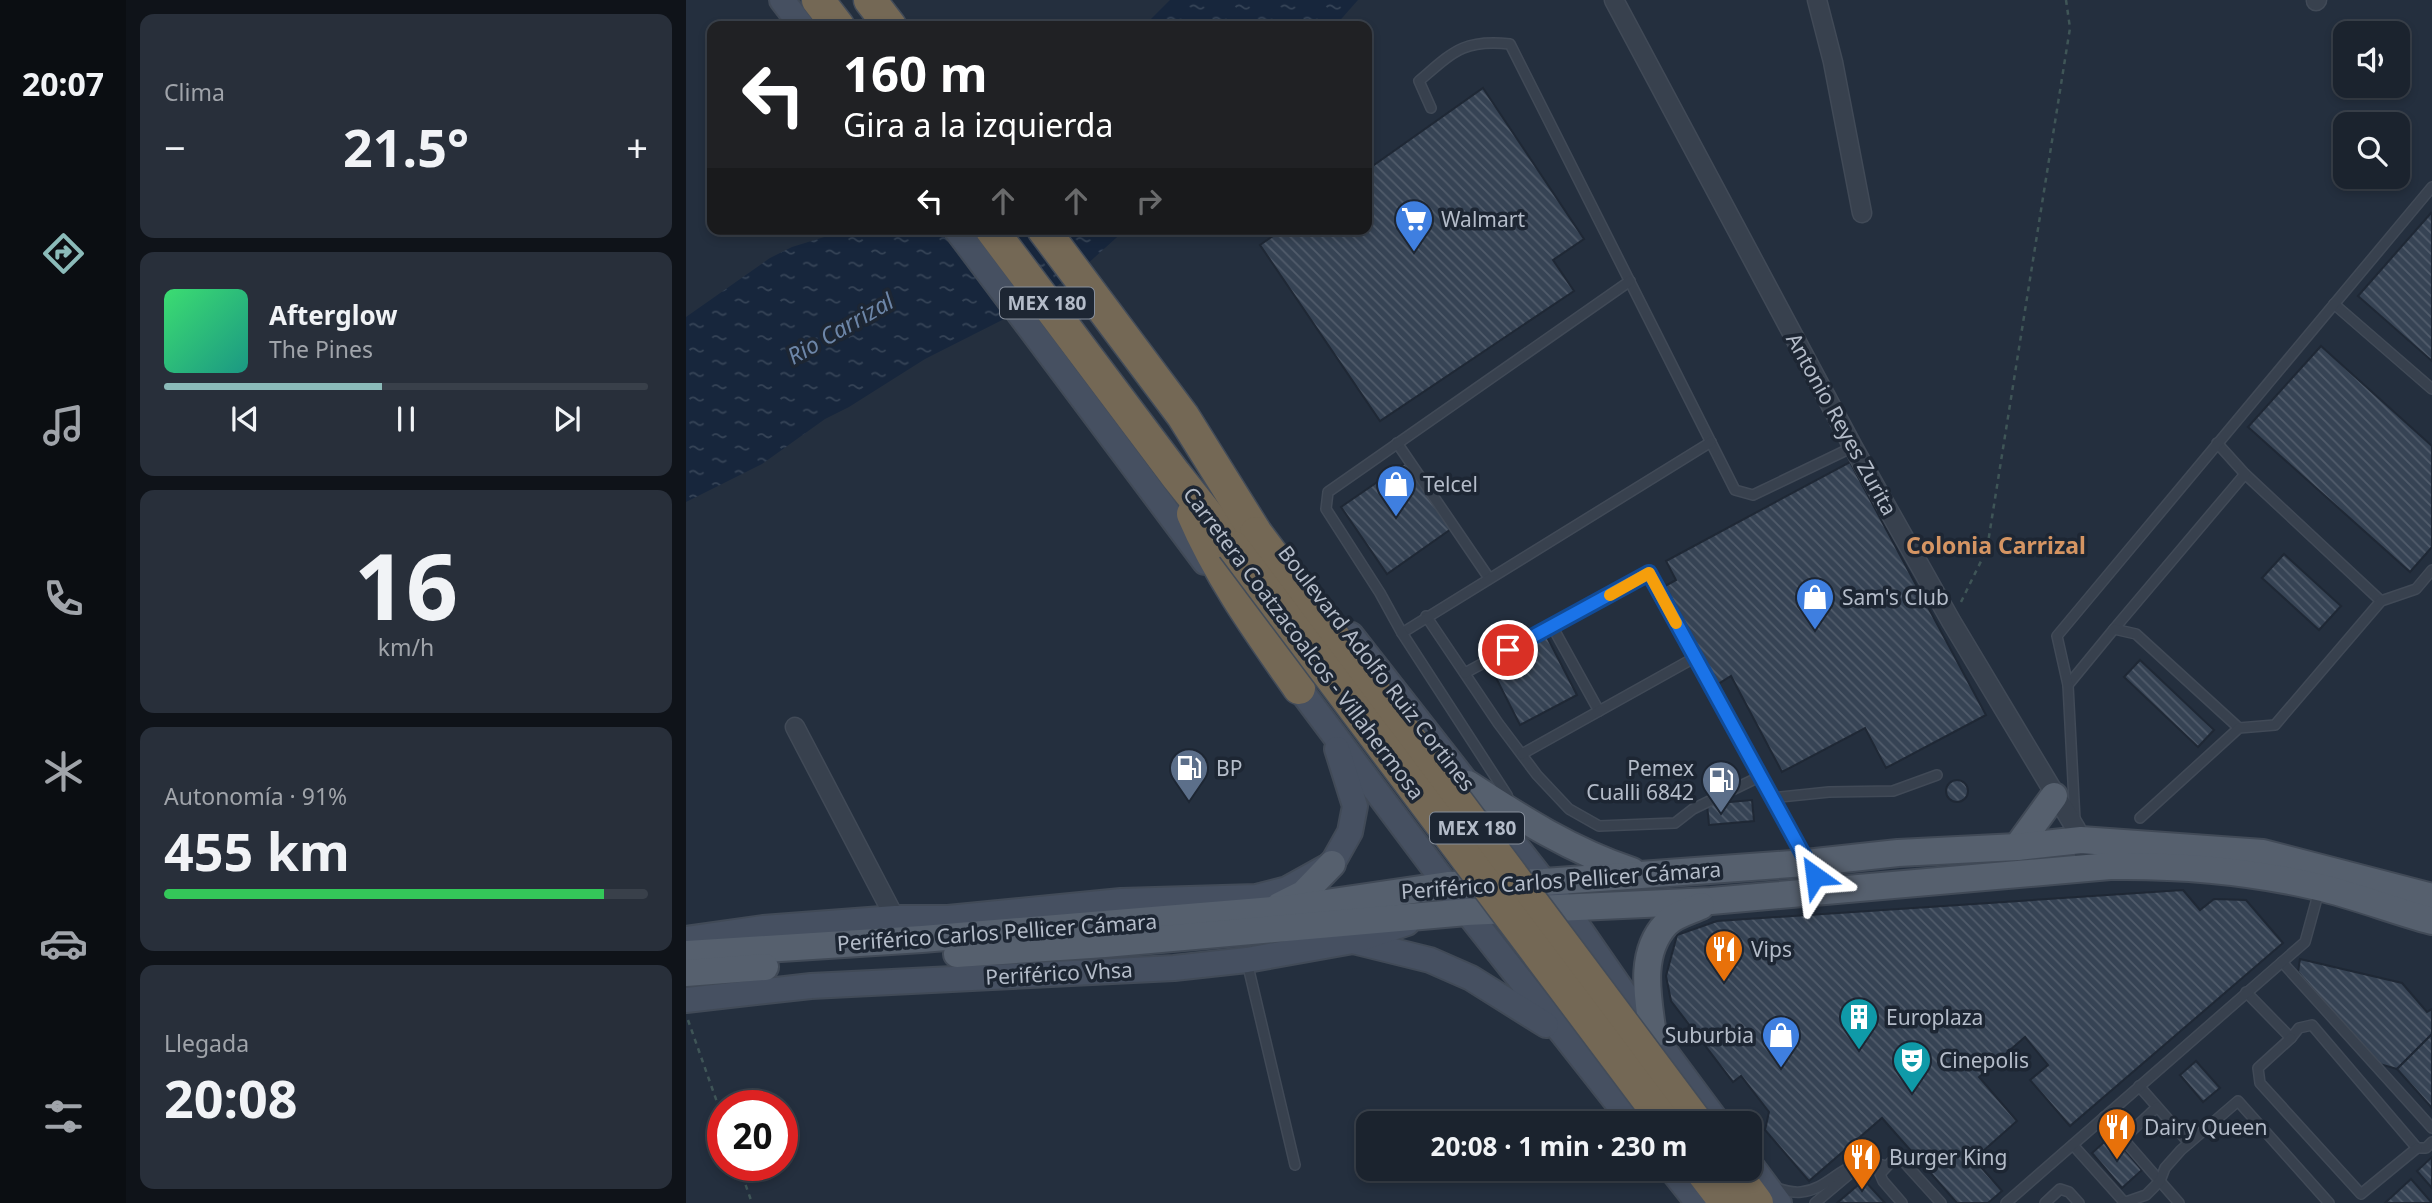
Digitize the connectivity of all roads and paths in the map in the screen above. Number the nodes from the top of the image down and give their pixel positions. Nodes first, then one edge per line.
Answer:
1 (782, 0) edge
2 (818, 0) edge
3 (870, 0) edge
4 (1614, 0) edge
5 (1817, 0) edge
6 (2066, 0) edge
7 (798, 21) edge
8 (834, 21) edge
9 (886, 21) edge
10 (1431, 108) dead end
11 (2432, 187) edge
12 (1862, 213) dead end
13 (961, 235) edge
14 (995, 235) edge
15 (1047, 235) edge
16 (1630, 281) junction
17 (2334, 304) junction
18 (2432, 389) edge
19 (1096, 392) junction
20 (1183, 416) junction
21 (1711, 442) junction
22 (1398, 443) junction
23 (2217, 443) junction
24 (1853, 447) junction
25 (1175, 474) junction
26 (2245, 474) junction
27 (1245, 540) junction
28 (2432, 570) edge
29 (1489, 578) junction
30 (2381, 601) junction
31 (1426, 616) junction
32 (1951, 621) junction
33 (1552, 626) junction
34 (2114, 629) junction
35 (1402, 633) junction
36 (1695, 658) junction
37 (1465, 673) junction
38 (2068, 685) junction
39 (1299, 688) junction
40 (1599, 712) junction
41 (795, 727) dead end
42 (2239, 728) junction
43 (1332, 731) junction
44 (1522, 754) junction
45 (1937, 775) dead end
46 (1759, 777) junction
47 (1468, 784) junction
48 (2054, 796) junction
49 (1771, 799) junction
50 (1513, 813) junction
51 (2140, 818) dead end
52 (2078, 835) junction
53 (2017, 848) junction
54 (1805, 863) junction
55 (1332, 864) junction
56 (2087, 867) junction
57 (1644, 874) junction
58 (2324, 878) junction
59 (1544, 882) junction
60 (1448, 885) junction
61 (1824, 890) junction
62 (2432, 897) edge
63 (1711, 901) junction
64 (1564, 908) junction
65 (1270, 910) junction
66 (1467, 912) junction
67 (1427, 916) junction
68 (894, 918) junction
69 (2432, 920) edge
70 (1321, 924) junction
71 (686, 939) edge
72 (1353, 941) junction
73 (686, 954) edge
74 (1247, 960) junction
75 (2282, 962) junction
76 (686, 973) edge
77 (2246, 992) junction
78 (686, 1000) edge
79 (686, 1014) edge
80 (1653, 1035) junction
81 (1565, 1038) junction
82 (2291, 1038) junction
83 (2140, 1086) junction
84 (713, 1090) edge
85 (2157, 1107) junction
86 (1624, 1111) edge
87 (1657, 1111) edge
88 (1688, 1111) edge
89 (1709, 1111) edge
90 (2104, 1117) junction
91 (2432, 1128) edge
92 (2123, 1139) junction
93 (2432, 1142) edge
94 (2189, 1143) junction
95 (2073, 1145) junction
96 (2417, 1148) junction
97 (1863, 1163) junction
98 (1295, 1165) dead end
99 (1886, 1166) junction
100 (744, 1181) edge
101 (1681, 1181) edge
102 (1709, 1181) edge
103 (1747, 1181) edge
104 (1759, 1181) edge
105 (2160, 1181) junction
106 (1767, 1197) edge
107 (752, 1203) edge
108 (1698, 1203) edge
109 (1726, 1203) edge
110 (1815, 1203) edge
111 (1902, 1203) edge
112 (1941, 1203) edge
113 (2006, 1203) edge
114 (2045, 1203) edge
115 (2079, 1203) edge
116 (2124, 1203) edge
117 (2179, 1203) edge
118 (2329, 1203) edge

1 - 7 street
2 - 8 highway
3 - 9 highway
4 - 24 street, Antonio Reyes Zurita
5 - 12 street
6 - 32 path
10 - 16 lane
11 - 17 lane
13 - 19 street
14 - 19 highway, Carretera Coatzacoalcos - Villahermosa / MEX 180
15 - 20 highway, Carretera Coatzacoalcos - Villahermosa / MEX 180
16 - 21 lane
16 - 22 lane
17 - 18 lane
17 - 23 lane
19 - 25 highway, Carretera Coatzacoalcos - Villahermosa / MEX 180
19 - 39 street
20 - 27 highway, Carretera Coatzacoalcos - Villahermosa / MEX 180
20 - 47 street, Boulevard Adolfo Ruiz Cortines
21 - 24 lane
21 - 29 lane
22 - 29 lane
22 - 35 lane
23 - 26 lane
23 - 38 lane
24 - 32 street, Antonio Reyes Zurita
25 - 27 highway, Carretera Coatzacoalcos - Villahermosa / MEX 180
25 - 39 highway
26 - 30 lane
26 - 34 lane
27 - 87 highway, Carretera Coatzacoalcos - Villahermosa / MEX 180, bridge
27 - 88 highway, Carretera Coatzacoalcos - Villahermosa / MEX 180, bridge
28 - 30 lane
29 - 31 lane
30 - 42 lane
31 - 35 lane
31 - 37 lane
32 - 48 street, Antonio Reyes Zurita
33 - 36 lane
33 - 37 lane
33 - 40 lane
34 - 38 lane
34 - 42 lane
35 - 50 lane
36 - 40 lane
36 - 46 lane
37 - 44 lane
38 - 52 lane
39 - 43 street
40 - 44 lane
41 - 68 street
42 - 51 lane
43 - 55 street
43 - 60 street
44 - 46 lane
45 - 49 lane
46 - 49 lane
47 - 50 main road
47 - 59 street, Boulevard Adolfo Ruiz Cortines
48 - 52 street, Antonio Reyes Zurita
48 - 53 main road
49 - 54 lane
50 - 57 main road
52 - 53 main road, Periférico Carlos Pellicer Cámara
52 - 56 street
52 - 58 main road, Periférico Carlos Pellicer Cámara
53 - 54 main road, Periférico Carlos Pellicer Cámara
54 - 57 main road, Periférico Carlos Pellicer Cámara
54 - 61 lane
55 - 65 main road
55 - 68 street
56 - 58 main road, Periférico Carlos Pellicer Cámara
56 - 61 main road, Periférico Carlos Pellicer Cámara
57 - 59 main road, Periférico Carlos Pellicer Cámara
58 - 62 main road, Periférico Carlos Pellicer Cámara
58 - 69 main road, Periférico Carlos Pellicer Cámara
58 - 75 lane
59 - 60 main road, Periférico Carlos Pellicer Cámara
59 - 64 street, Boulevard Adolfo Ruiz Cortines
60 - 65 main road, Periférico Carlos Pellicer Cámara
60 - 66 street
61 - 63 main road, Periférico Carlos Pellicer Cámara
63 - 64 main road, Periférico Carlos Pellicer Cámara
63 - 80 main road
64 - 66 main road, Periférico Carlos Pellicer Cámara
64 - 80 street, Boulevard Adolfo Ruiz Cortines
65 - 73 main road, Periférico Carlos Pellicer Cámara
66 - 67 main road, Periférico Carlos Pellicer Cámara
66 - 81 street
67 - 70 main road, Periférico Carlos Pellicer Cámara
67 - 72 street, Periférico Vhsa
68 - 71 street
70 - 72 main road
70 - 76 main road, Periférico Carlos Pellicer Cámara
72 - 74 street, Periférico Vhsa
72 - 81 street
74 - 78 street, Periférico Vhsa
74 - 98 lane
75 - 77 lane
75 - 91 lane
77 - 82 lane
77 - 83 lane
79 - 84 path
80 - 89 street, Boulevard Adolfo Ruiz Cortines
81 - 86 street
82 - 96 lane
82 - 96 lane
83 - 85 lane
83 - 90 lane
85 - 92 lane
85 - 94 lane
90 - 92 lane
90 - 95 lane
92 - 105 lane
93 - 96 lane
94 - 105 lane
94 - 118 lane
95 - 113 lane
95 - 116 lane
97 - 99 lane
97 - 106 lane
97 - 110 lane
99 - 111 lane
99 - 112 lane
100 - 107 path
101 - 108 street
102 - 109 highway
103 - 106 highway
104 - 106 street
105 - 116 lane
105 - 117 lane
114 - 115 lane

